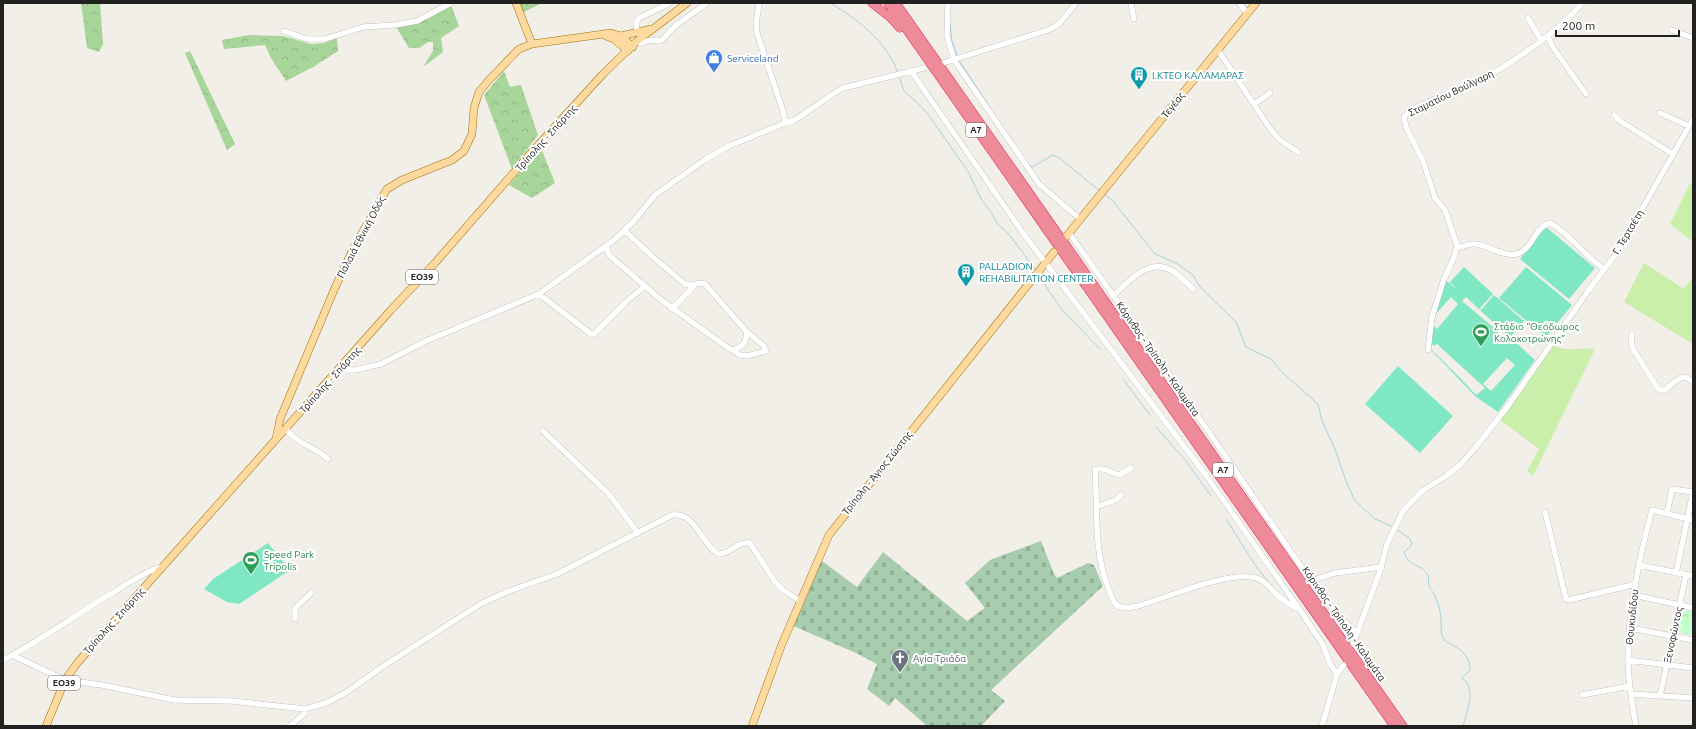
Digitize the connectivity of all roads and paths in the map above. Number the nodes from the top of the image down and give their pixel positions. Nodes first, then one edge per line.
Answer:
1 (451, 3) edge
2 (516, 3) edge
3 (670, 3) edge
4 (687, 3) edge
5 (694, 3) edge
6 (707, 3) edge
7 (759, 3) edge
8 (872, 3) edge
9 (888, 3) edge
10 (896, 3) edge
11 (948, 3) edge
12 (1076, 3) edge
13 (1132, 3) edge
14 (1239, 3) edge
15 (1256, 3) edge
16 (1582, 3) edge
17 (1248, 14) junction
18 (1528, 18) dead end
19 (1134, 19) dead end
20 (653, 30) junction
21 (1672, 30) dead end
22 (284, 31) dead end
23 (636, 32) junction
24 (602, 35) junction
25 (621, 36) junction
26 (1548, 36) junction
27 (1693, 38) edge
28 (656, 40) junction
29 (1541, 40) junction
30 (640, 43) junction
31 (532, 44) junction
32 (621, 44) junction
33 (917, 46) junction
34 (630, 49) junction
35 (1218, 50) junction
36 (955, 59) junction
37 (943, 63) dead end
38 (924, 68) dead end
39 (911, 71) junction
40 (1270, 94) dead end
41 (1586, 94) dead end
42 (1254, 104) junction
43 (1660, 113) dead end
44 (1614, 114) dead end
45 (1693, 119) edge
46 (785, 123) junction
47 (1689, 126) junction
48 (1298, 152) dead end
49 (1673, 154) junction
50 (1080, 220) junction
51 (625, 231) junction
52 (1067, 236) joint
53 (606, 246) junction
54 (1457, 248) junction
55 (1054, 252) dead end
56 (1046, 262) junction
57 (1604, 269) junction
58 (695, 285) junction
59 (645, 286) junction
60 (1193, 290) dead end
61 (539, 294) junction
62 (1113, 296) junction
63 (672, 309) junction
64 (746, 331) junction
65 (1632, 334) dead end
66 (732, 350) junction
67 (1428, 350) dead end
68 (339, 370) junction
69 (1693, 382) edge
70 (286, 428) junction
71 (543, 431) dead end
72 (275, 440) junction
73 (328, 459) dead end
74 (1131, 468) dead end
75 (1693, 492) edge
76 (1121, 495) dead end
77 (1096, 508) junction
78 (1544, 512) dead end
79 (1666, 513) junction
80 (1690, 519) edge
81 (638, 533) junction
82 (1638, 565) junction
83 (163, 566) junction
84 (1382, 567) junction
85 (1676, 573) junction
86 (1686, 575) junction
87 (1693, 576) edge
88 (1311, 581) junction
89 (1636, 584) junction
90 (311, 593) dead end
91 (1634, 595) junction
92 (800, 601) junction
93 (1680, 605) junction
94 (1693, 608) edge
95 (1300, 610) junction
96 (296, 619) dead end
97 (1630, 628) junction
98 (1357, 633) junction
99 (1673, 636) junction
100 (1693, 640) edge
101 (1353, 644) dead end
102 (12, 655) junction
103 (3, 660) edge
104 (1628, 660) junction
105 (1344, 665) dead end
106 (1667, 665) junction
107 (1693, 668) edge
108 (1337, 674) junction
109 (65, 680) junction
110 (1630, 686) junction
111 (1631, 694) junction
112 (1582, 695) dead end
113 (1660, 696) junction
114 (1693, 698) edge
115 (305, 709) junction
116 (1400, 725) edge
117 (46, 726) edge
118 (290, 726) edge
119 (752, 726) edge
120 (1322, 726) edge
121 (1636, 726) edge

1 - 22 street
2 - 31 main road
3 - 23 street
4 - 20 main road, Τρίπολης - Σπάρτης / ΕΟ39
5 - 20 main road, Τρίπολης - Σπάρτης / ΕΟ39
6 - 28 street
7 - 46 street
8 - 33 highway
9 - 33 highway, Κόρινθος - Τρίπολη - Καλαμάτα / Α7
10 - 116 highway, Κόρινθος - Τρίπολη - Καλαμάτα / Α7
11 - 36 street
12 - 36 street
13 - 19 street
14 - 17 street
15 - 17 main road, Τεγέας
16 - 26 street, Σταματίου Βούλγαρη
17 - 35 main road, Τεγέας
18 - 29 street
20 - 23 main road, Παλαιά Εθνική Οδός
20 - 28 street
20 - 30 main road, Τρίπολης - Σπάρτης / ΕΟ39
20 - 34 main road, Τρίπολης - Σπάρτης / ΕΟ39
21 - 27 street
23 - 25 main road, Παλαιά Εθνική Οδός
24 - 25 main road, Παλαιά Εθνική Οδός
24 - 31 main road, Παλαιά Εθνική Οδός
24 - 32 main road
25 - 32 main road
25 - 34 main road
26 - 29 street, Σταματίου Βούλγαρη
26 - 41 street
28 - 30 street
29 - 54 street, Σταματίου Βούλγαρη
30 - 34 main road, Τρίπολης - Σπάρτης / ΕΟ39
31 - 72 main road, Παλαιά Εθνική Οδός
32 - 34 main road
33 - 116 highway, Κόρινθος - Τρίπολη - Καλαμάτα / Α7
34 - 68 main road, Τρίπολης - Σπάρτης / ΕΟ39
35 - 42 street
35 - 50 main road, Τεγέας
36 - 37 street
36 - 50 street
38 - 39 street
39 - 46 street
39 - 56 street
40 - 42 street
42 - 48 street
43 - 47 street
44 - 49 street
45 - 47 street, Γ. Τερτσέτη
46 - 51 street
47 - 49 street, Γ. Τερτσέτη
49 - 57 street, Γ. Τερτσέτη
50 - 52 main road
51 - 53 street
51 - 58 street
52 - 62 street
53 - 59 street
53 - 61 street
54 - 57 street
54 - 67 street
55 - 56 main road, Τρίπολη - Άγιος Σώστης
56 - 92 main road, Τρίπολη - Άγιος Σώστης
56 - 95 street
57 - 84 street, Γ. Τερτσέτη
58 - 63 street
58 - 64 street
59 - 61 street
59 - 63 street
60 - 62 street
61 - 68 street
62 - 88 street
63 - 66 street
64 - 66 street
64 - 66 street
65 - 69 street
68 - 70 main road, Τρίπολης - Σπάρτης / ΕΟ39
70 - 72 main road, Τρίπολης - Σπάρτης / ΕΟ39
70 - 73 street
71 - 81 street
72 - 83 main road, Τρίπολης - Σπάρτης / ΕΟ39
74 - 77 street
75 - 79 street
75 - 80 street
76 - 77 street
77 - 95 street
78 - 89 street
79 - 80 street
79 - 82 street, Θουκυδίδου
80 - 85 street
81 - 92 street
81 - 115 street
82 - 85 street
82 - 89 street, Θουκυδίδου
83 - 102 street
83 - 109 main road, Τρίπολης - Σπάρτης / ΕΟ39
84 - 88 street
84 - 98 street, Γ. Τερτσέτη
85 - 86 street
86 - 87 street
86 - 93 street, Ξενοφώντος
88 - 98 street
89 - 91 street, Θουκυδίδου
90 - 96 street
91 - 93 street
91 - 97 street, Θουκυδίδου
92 - 119 main road, Τρίπολη - Άγιος Σώστης
93 - 94 street
93 - 99 street, Ξενοφώντος
95 - 108 street
97 - 99 street
97 - 104 street, Θουκυδίδου
98 - 101 street, Γ. Τερτσέτη
99 - 100 street
99 - 106 street, Ξενοφώντος
102 - 103 street
102 - 109 street
104 - 106 street
104 - 110 street, Θουκυδίδου
105 - 108 street
106 - 107 street
106 - 113 street, Ξενοφώντος
108 - 120 street
109 - 115 street
109 - 117 main road, Τρίπολης - Σπάρτης / ΕΟ39
110 - 111 street, Θουκυδίδου
110 - 112 street
111 - 113 street
111 - 121 street, Θουκυδίδου
113 - 114 street
115 - 118 street

